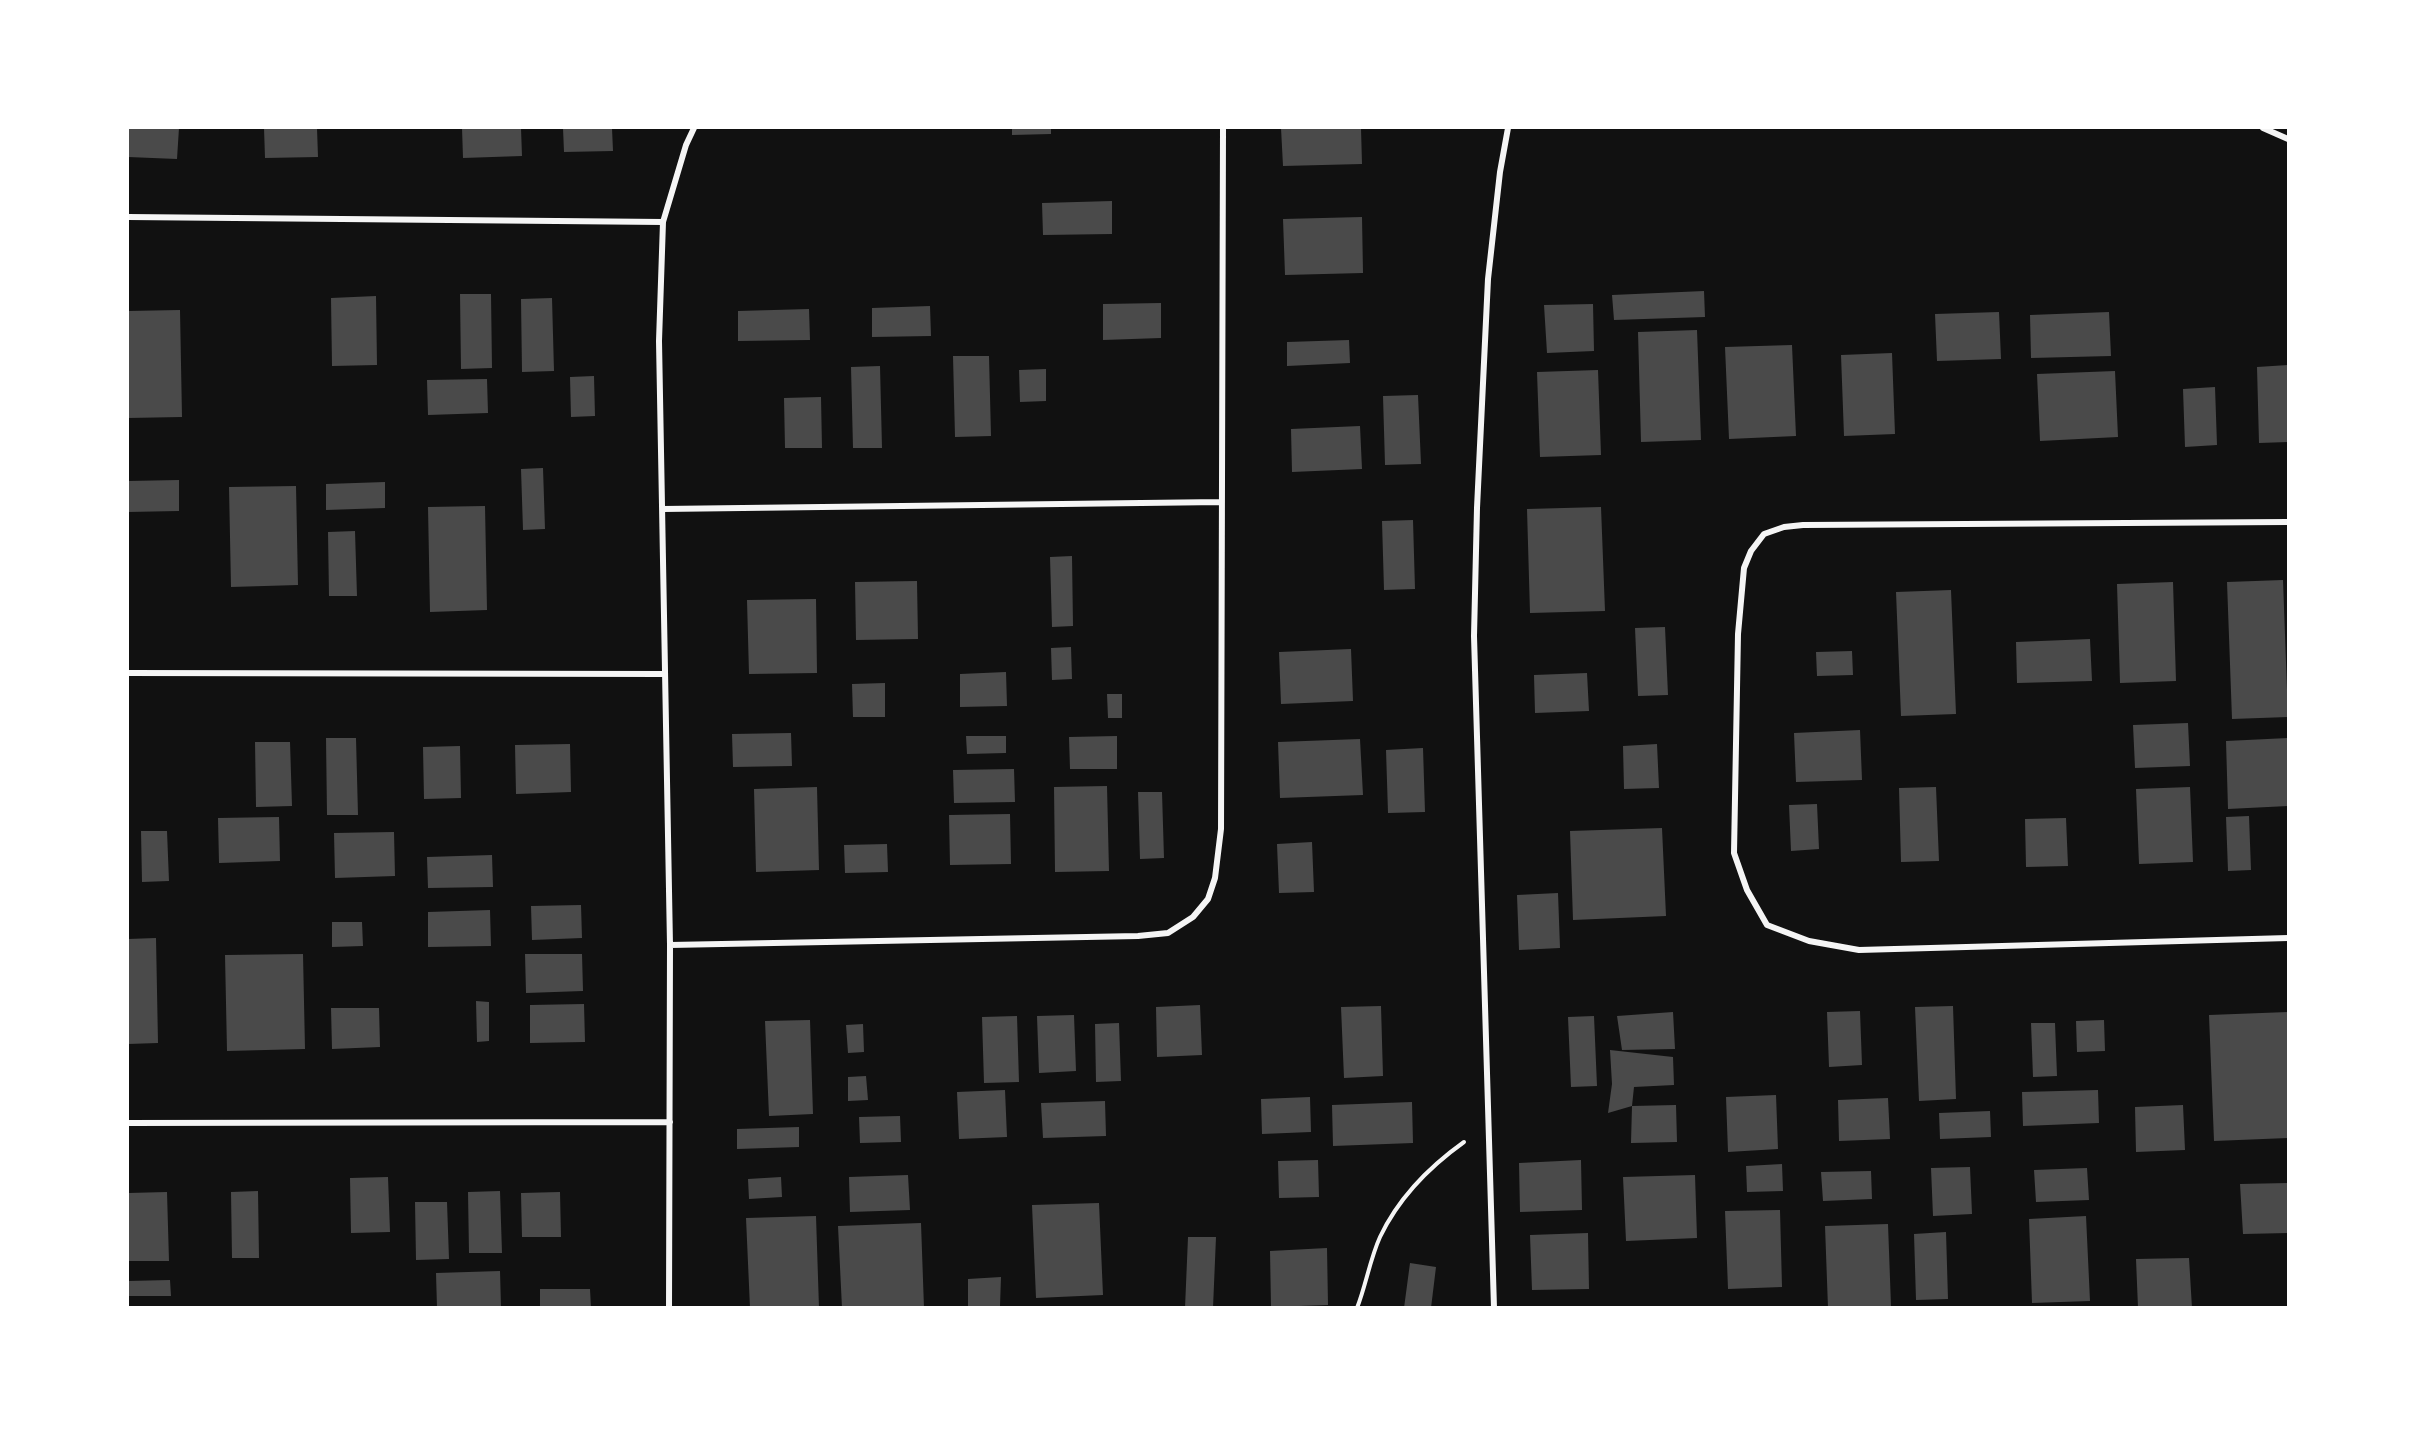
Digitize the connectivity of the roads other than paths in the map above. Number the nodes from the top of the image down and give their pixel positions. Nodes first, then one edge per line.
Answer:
1 (694, 128) edge
2 (1223, 128) edge
3 (1508, 128) edge
4 (2263, 128) edge
5 (2289, 139) edge
6 (128, 217) edge
7 (663, 222) junction
8 (1221, 502) junction
9 (663, 509) junction
10 (2289, 522) edge
11 (128, 673) edge
12 (664, 674) junction
13 (2289, 938) edge
14 (670, 945) junction
15 (670, 1122) junction
16 (128, 1123) edge
17 (669, 1308) edge
18 (1494, 1308) edge

1 - 7 street
2 - 8 street
3 - 18 street
4 - 5 street
6 - 7 street
7 - 9 street
8 - 9 street
8 - 14 street
9 - 12 street
10 - 13 street
11 - 12 street
12 - 14 street
14 - 15 street
15 - 16 street
15 - 17 street

